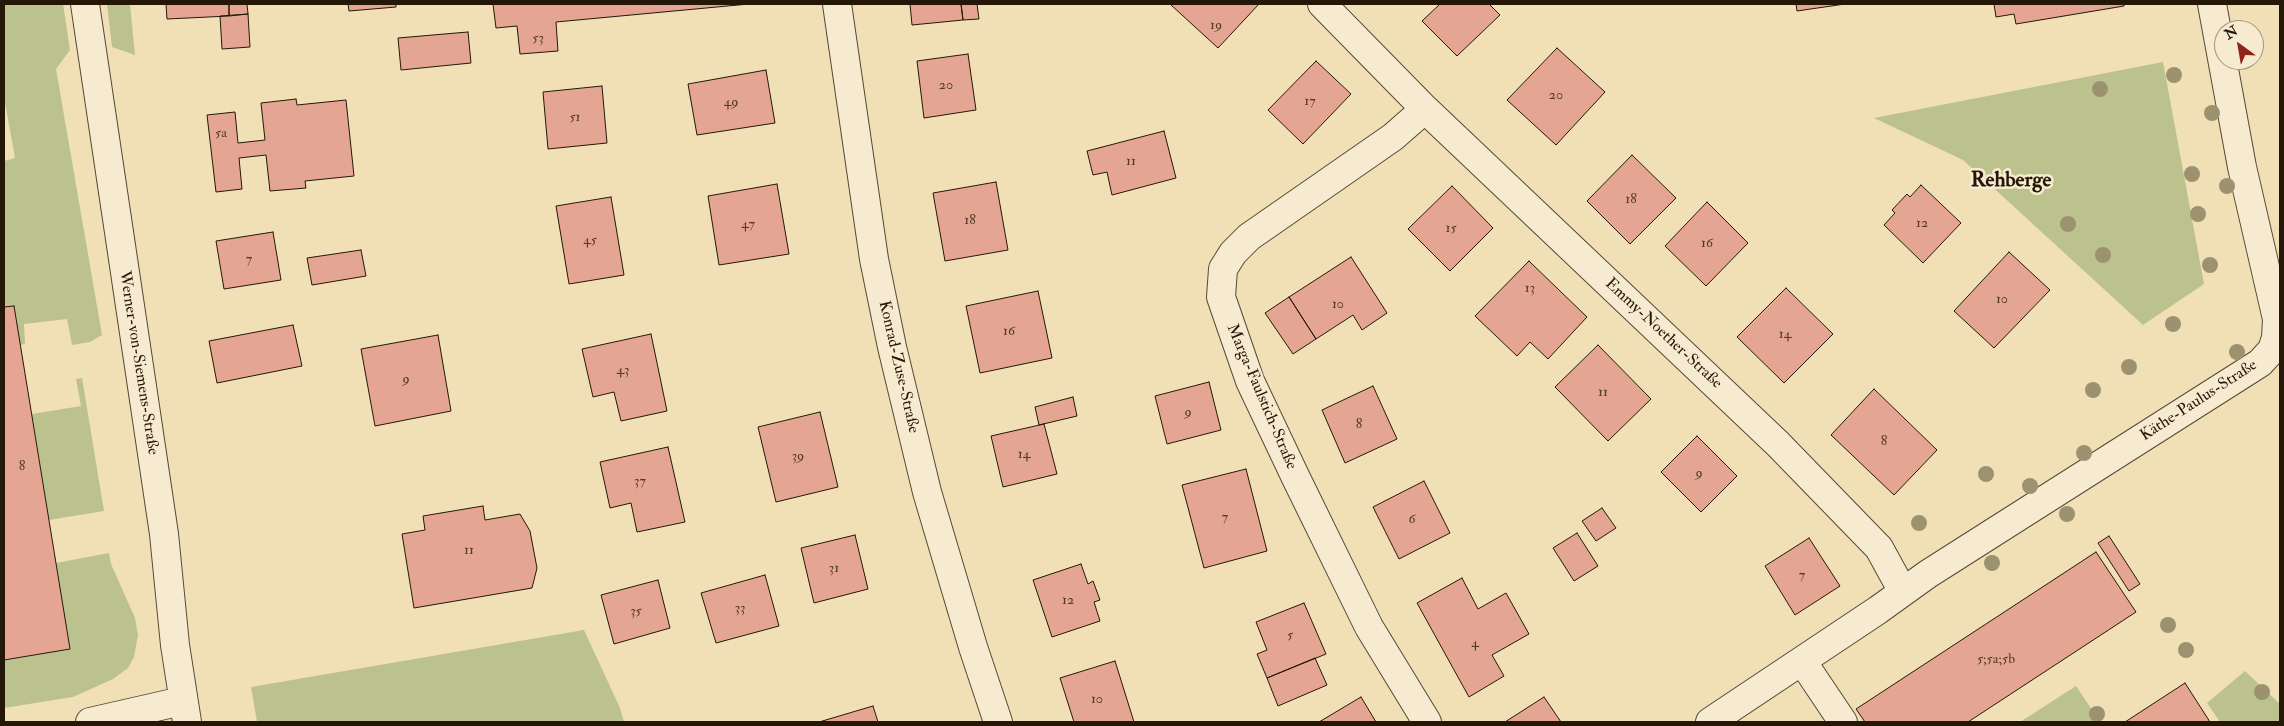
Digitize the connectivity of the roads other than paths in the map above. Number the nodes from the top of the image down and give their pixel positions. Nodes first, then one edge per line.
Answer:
1 (85, 4) edge
2 (837, 4) edge
3 (1322, 4) edge
4 (2212, 4) edge
5 (1426, 109) junction
6 (1902, 590) junction
7 (1802, 661) junction
8 (184, 711) edge
9 (90, 722) edge
10 (998, 722) edge
11 (1427, 722) edge
12 (1710, 722) edge
13 (1843, 722) edge

1 - 8 street, Werner-von-Siemens-Straße
2 - 10 street, Konrad-Zuse-Straße
3 - 5 street, Emmy-Noether-Straße
4 - 6 street, Käthe-Paulus-Straße
5 - 6 street, Emmy-Noether-Straße
5 - 11 street, Marga-Faulstich-Straße
6 - 7 street
7 - 12 street
7 - 13 street
8 - 9 street

